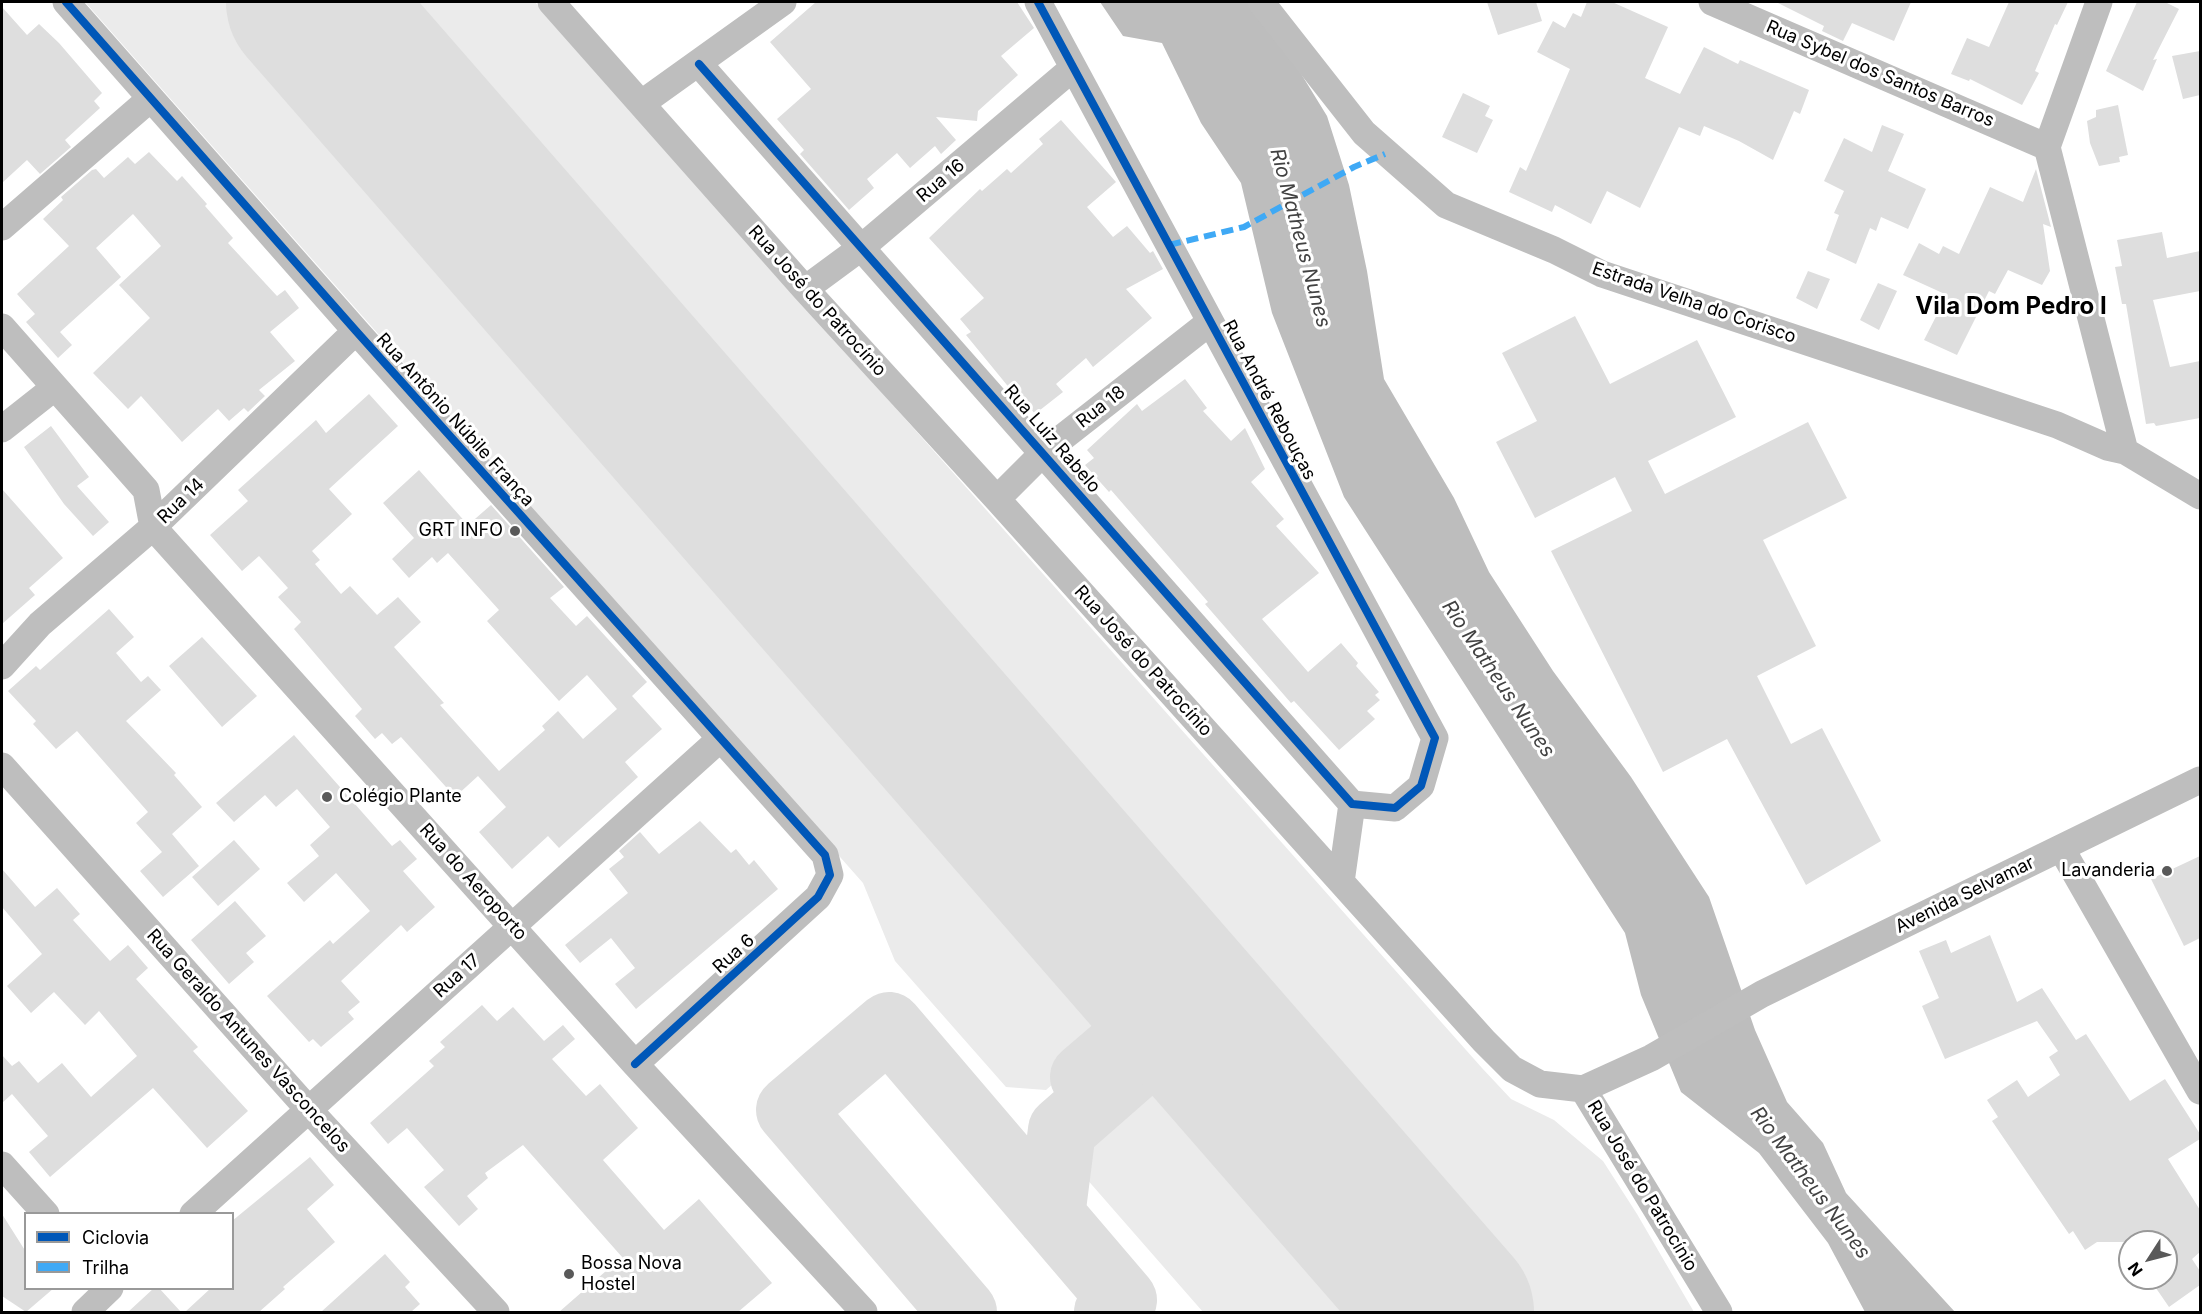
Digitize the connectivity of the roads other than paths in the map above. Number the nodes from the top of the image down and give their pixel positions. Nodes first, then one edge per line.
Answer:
1 (66, 2) edge
2 (551, 2) edge
3 (783, 2) edge
4 (1038, 2) edge
5 (1261, 2) edge
6 (1712, 2) edge
7 (2099, 2) edge
8 (699, 64) junction
9 (1073, 68) junction
10 (150, 99) junction
11 (642, 104) junction
12 (2047, 147) junction
13 (2, 227) edge
14 (862, 247) junction
15 (804, 289) junction
16 (1210, 322) junction
17 (2, 327) edge
18 (356, 332) junction
19 (54, 388) junction
20 (2, 429) edge
21 (2125, 451) junction
22 (1044, 452) junction
23 (2200, 496) edge
24 (997, 499) junction
25 (153, 527) junction
26 (2, 666) edge
27 (720, 739) junction
28 (2, 766) edge
29 (2200, 780) edge
30 (1352, 804) junction
31 (2061, 848) junction
32 (825, 855) joint
33 (1341, 882) junction
34 (512, 926) junction
35 (635, 1064) junction
36 (1583, 1089) junction
37 (2200, 1091) edge
38 (309, 1110) junction
39 (2, 1165) edge
40 (44, 1212) edge
41 (196, 1212) edge
42 (108, 1290) edge
43 (85, 1312) edge
44 (496, 1312) edge
45 (864, 1312) edge
46 (1719, 1312) edge

1 - 10 street, Rua Antônio Núbile França
2 - 11 street, Rua José do Patrocínio
3 - 8 street
4 - 9 street, Rua André Rebouças
5 - 21 street, Estrada Velha do Corisco
6 - 12 street, Rua Sybel dos Santos Barros
7 - 12 street
8 - 11 street
8 - 14 street, Rua Luiz Rabelo
9 - 14 street, Rua 16
9 - 16 street, Rua André Rebouças
10 - 13 street
10 - 18 street, Rua Antônio Núbile França
11 - 15 street, Rua José do Patrocínio
12 - 21 street
14 - 15 street, Rua 16
14 - 22 street, Rua Luiz Rabelo
15 - 24 street, Rua José do Patrocínio
16 - 22 street, Rua 18
16 - 30 street, Rua André Rebouças
17 - 19 street
18 - 25 street, Rua 14
18 - 27 street, Rua Antônio Núbile França
19 - 20 street
19 - 25 street
21 - 23 street, Estrada Velha do Corisco
22 - 24 street, Rua 18
22 - 30 street, Rua Luiz Rabelo
24 - 33 street, Rua José do Patrocínio
25 - 26 street, Rua 14
25 - 34 street, Rua do Aeroporto
27 - 32 street, Rua Antônio Núbile França
27 - 34 street, Rua 17
28 - 38 street, Rua Geraldo Antunes Vasconcelos
29 - 31 street, Avenida Selvamar
30 - 33 street
31 - 36 street, Avenida Selvamar
31 - 37 street
32 - 35 street, Rua 6
33 - 36 street, Rua José do Patrocínio
34 - 35 street, Rua do Aeroporto
34 - 38 street, Rua 17
35 - 45 street, Rua do Aeroporto
36 - 46 street, Rua José do Patrocínio
38 - 41 street, Rua 17
38 - 44 street, Rua Geraldo Antunes Vasconcelos
39 - 40 street
42 - 43 street

